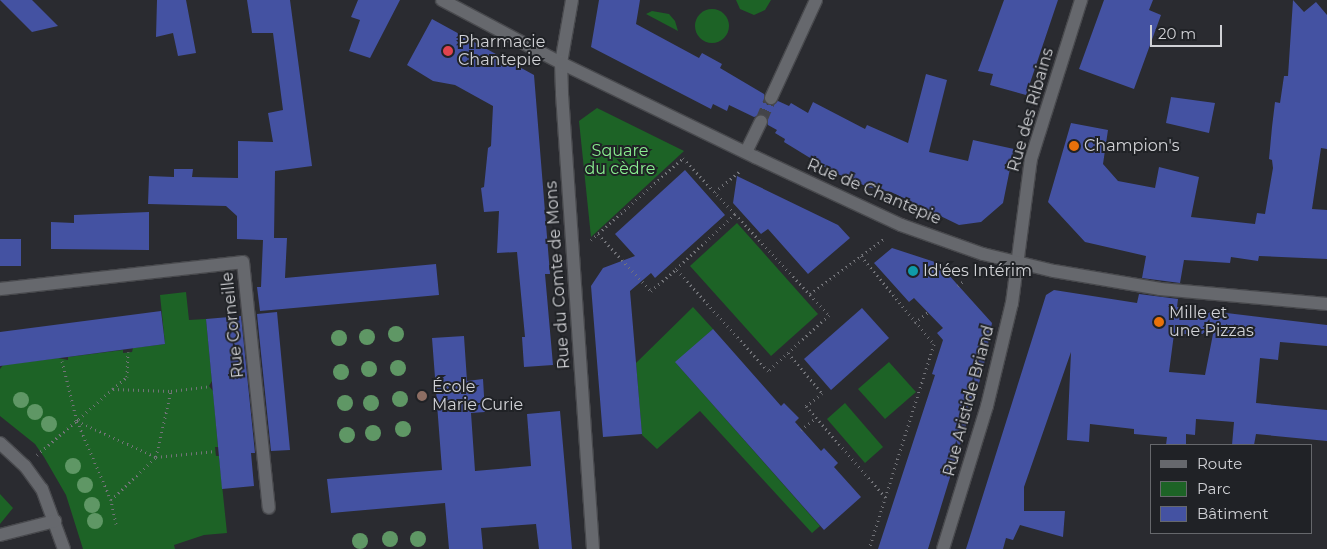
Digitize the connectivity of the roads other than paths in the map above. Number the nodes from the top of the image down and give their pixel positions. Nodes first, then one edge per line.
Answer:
1 (442, 0) edge
2 (572, 0) edge
3 (816, 0) edge
4 (1081, 0) edge
5 (561, 63) junction
6 (771, 98) tunnel mouth
7 (761, 121) tunnel mouth
8 (751, 154) junction
9 (1018, 260) junction
10 (0, 289) edge
11 (1327, 304) edge
12 (0, 443) edge
13 (269, 508) dead end
14 (55, 521) junction
15 (0, 535) edge
16 (64, 549) edge
17 (593, 549) edge
18 (943, 549) edge

1 - 5 street, Rue de Chantepie
2 - 5 street, Rue du Comte de Mons
3 - 6 street
4 - 9 street, Rue des Ribains
5 - 8 street, Rue de Chantepie
5 - 17 street, Rue du Comte de Mons
7 - 8 street
8 - 9 street, Rue de Chantepie
9 - 11 street, Rue de Chantepie
9 - 18 street, Rue Aristide Briand
10 - 13 street, Rue Corneille
12 - 14 street
14 - 15 street
14 - 16 street

